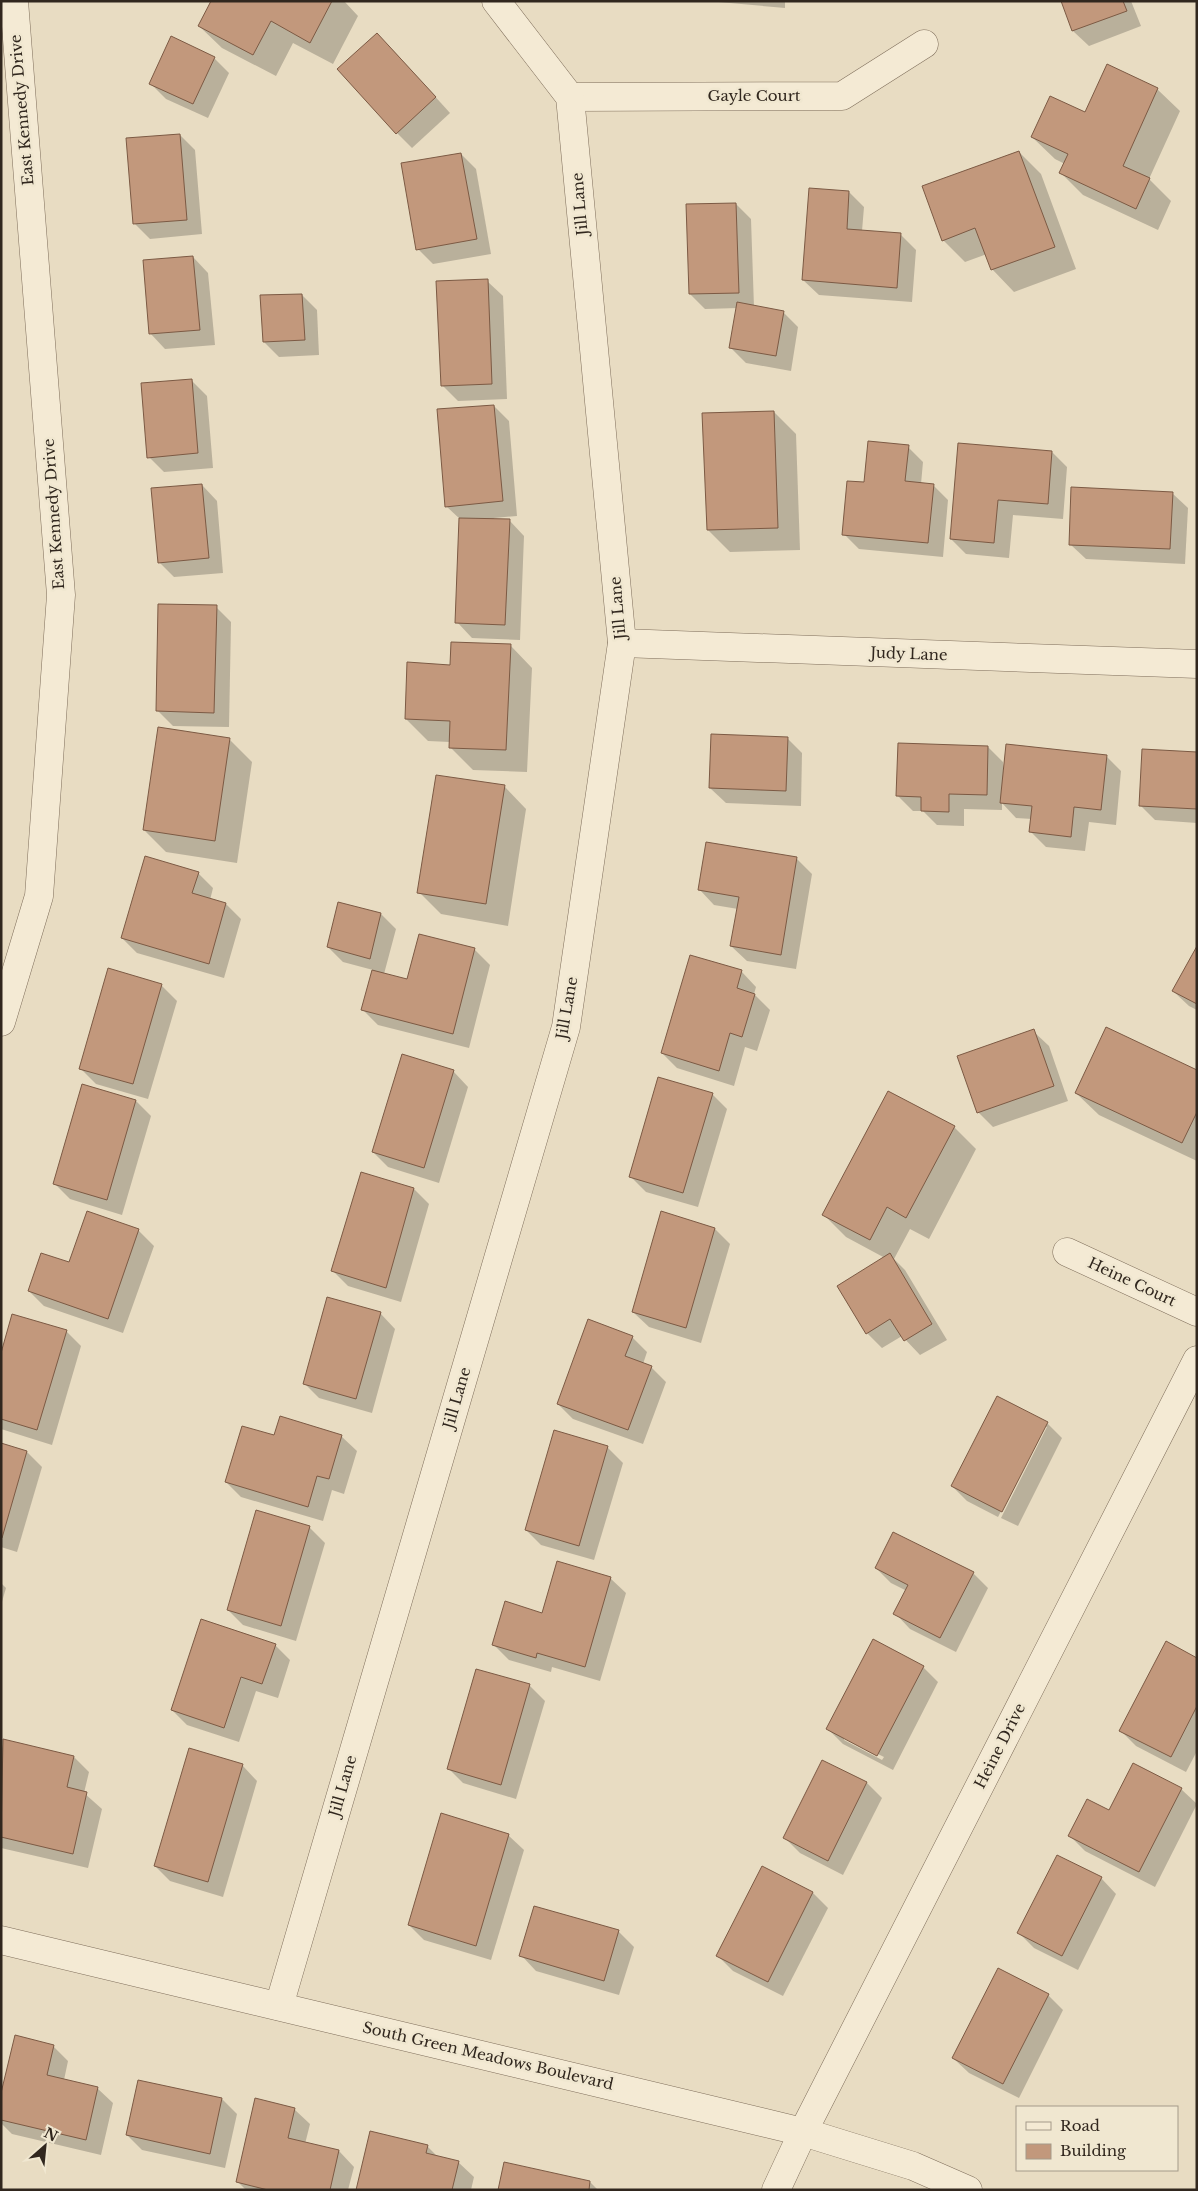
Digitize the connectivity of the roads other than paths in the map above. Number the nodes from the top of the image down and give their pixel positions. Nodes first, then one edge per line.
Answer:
1 (14, 1) edge
2 (496, 1) edge
3 (924, 44) dead end
4 (570, 97) junction
5 (622, 643) junction
6 (1197, 664) edge
7 (1, 1022) edge
8 (1067, 1252) dead end
9 (1197, 1312) edge
10 (1197, 1360) edge
11 (1, 1940) edge
12 (279, 2006) junction
13 (804, 2132) junction
14 (776, 2190) edge
15 (968, 2190) edge

1 - 7 street, East Kennedy Drive
2 - 4 street
3 - 4 street, Gayle Court
4 - 5 street, Jill Lane
5 - 6 street, Judy Lane
5 - 12 street, Jill Lane
8 - 9 street, Heine Court
10 - 13 street, Heine Drive
11 - 12 street, South Green Meadows Boulevard
12 - 13 street, South Green Meadows Boulevard
13 - 14 street, Heine Drive
13 - 15 street, South Green Meadows Boulevard

